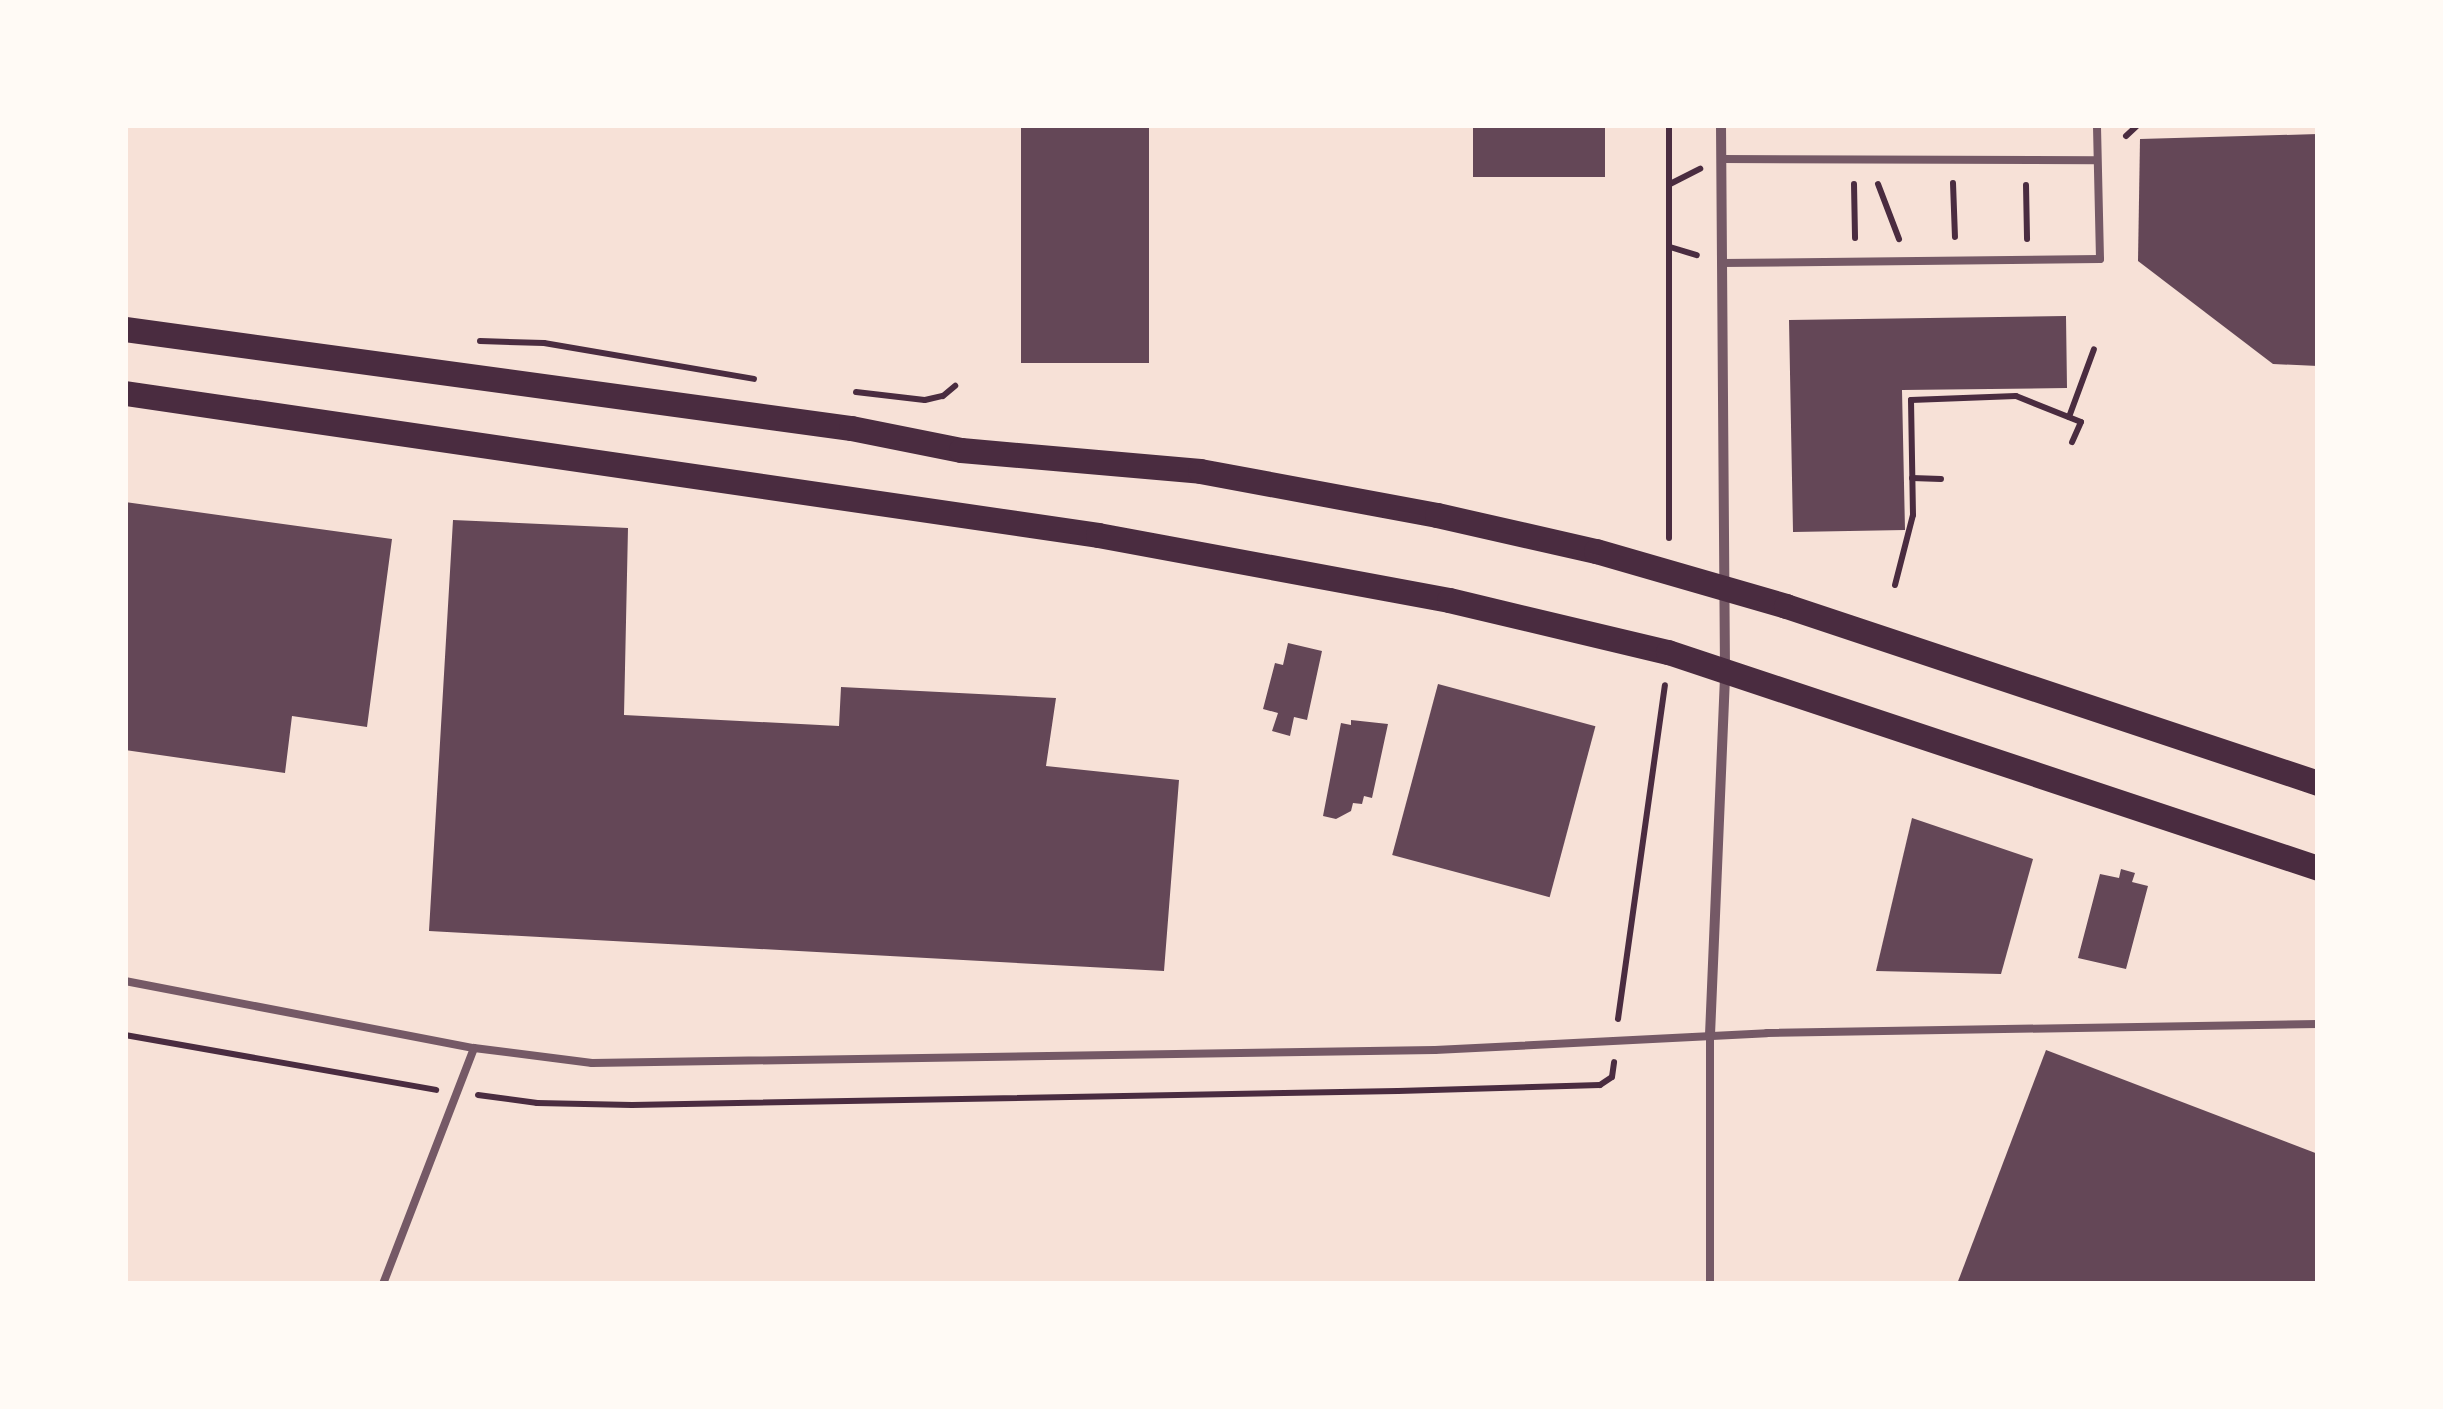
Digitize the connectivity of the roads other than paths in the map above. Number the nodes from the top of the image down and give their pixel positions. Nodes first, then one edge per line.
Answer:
1 (1721, 125) edge
2 (2097, 125) edge
3 (1721, 159) junction
4 (2098, 160) junction
5 (1722, 262) junction
6 (125, 328) edge
7 (125, 394) edge
8 (1722, 587) junction
9 (1725, 671) junction
10 (2318, 783) edge
11 (2318, 868) edge
12 (125, 981) edge
13 (2318, 1024) edge
14 (1710, 1035) junction
15 (474, 1048) junction
16 (383, 1284) edge
17 (1710, 1284) edge

1 - 3 street
2 - 4 lane
3 - 4 lane
3 - 5 street
4 - 5 lane
5 - 8 street
6 - 8 main road
7 - 9 main road
8 - 9 street
8 - 10 main road
9 - 11 main road
9 - 14 street
12 - 15 lane
13 - 14 lane
14 - 15 lane
14 - 17 lane
15 - 16 lane

